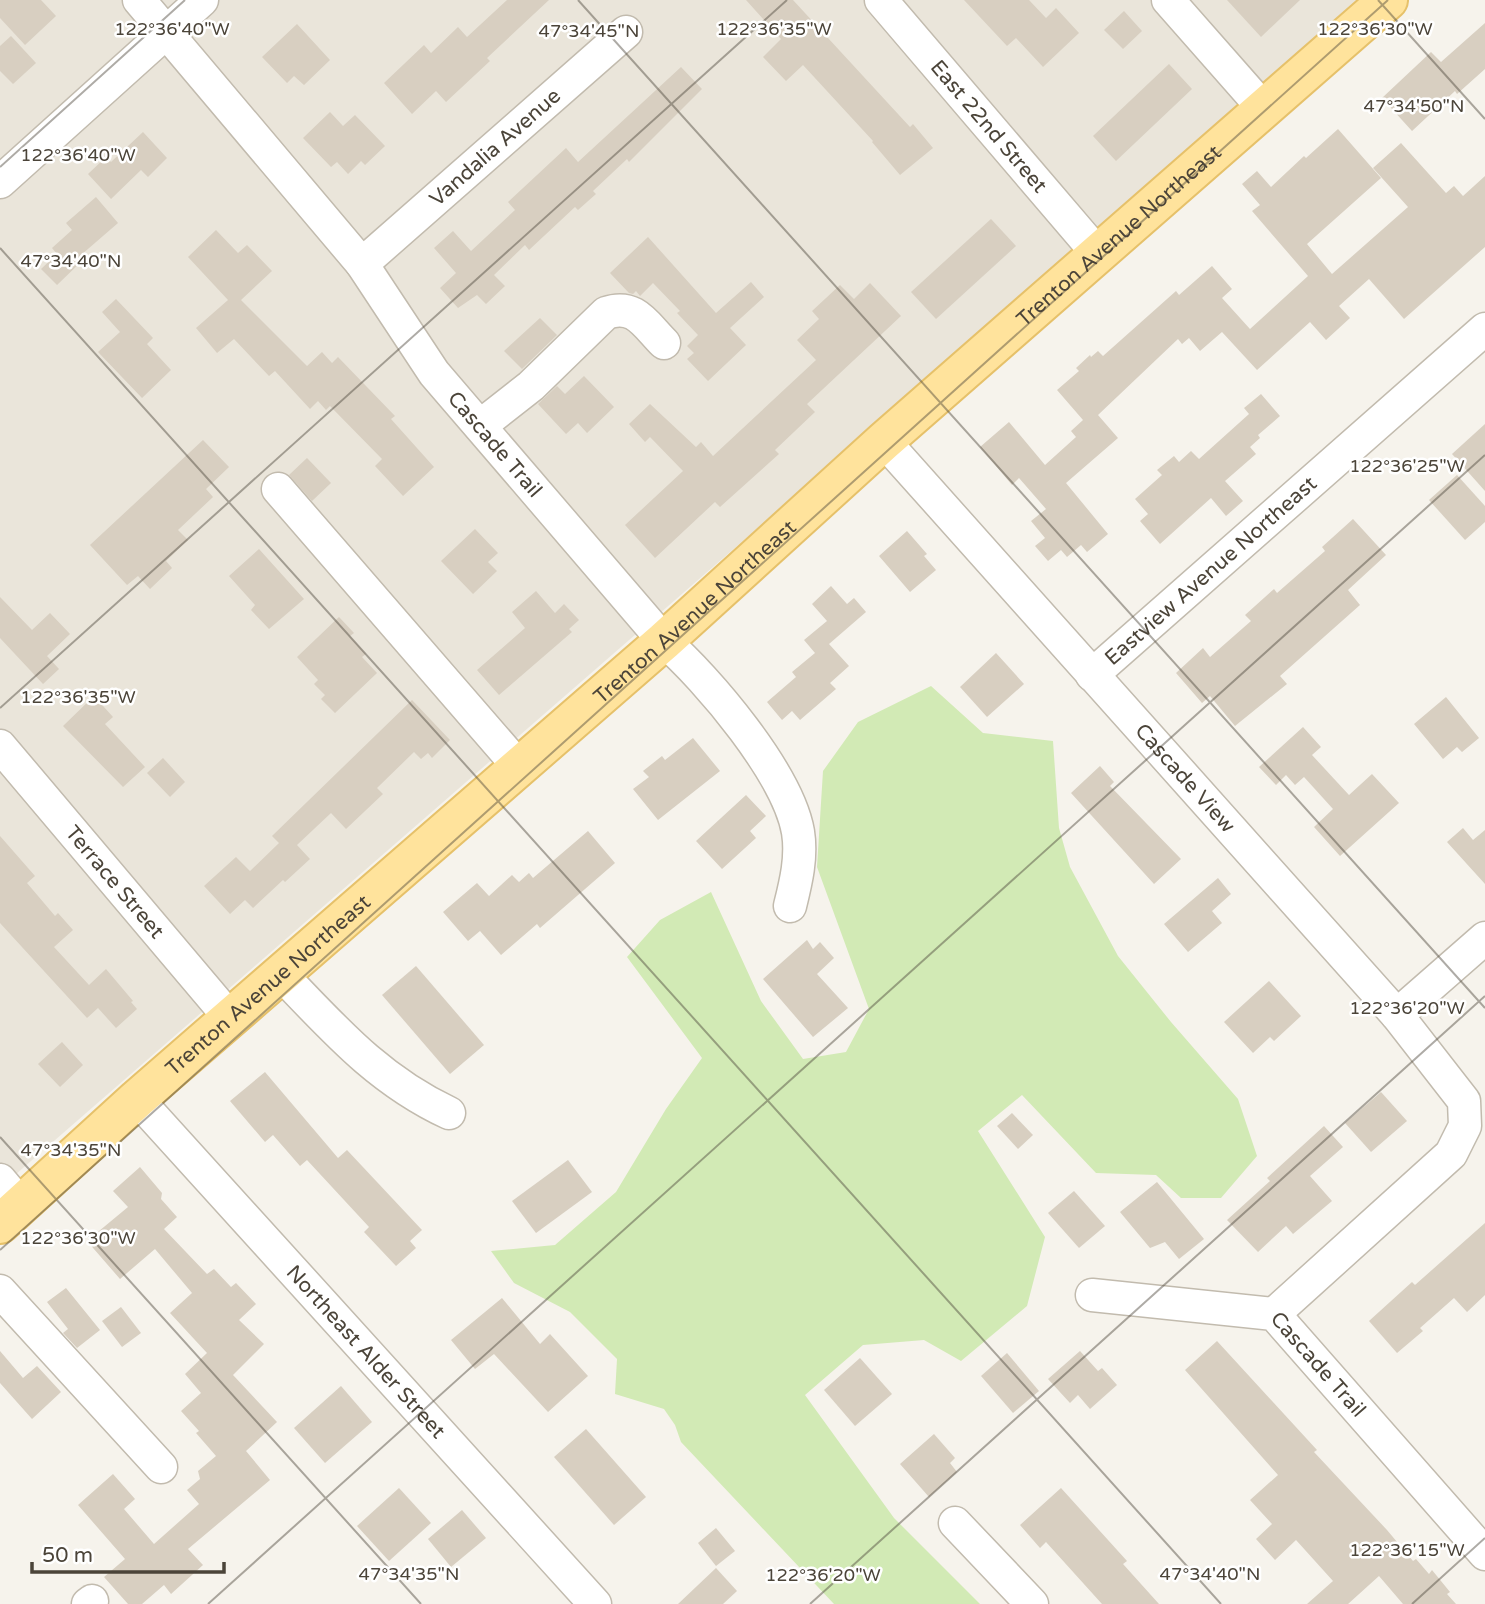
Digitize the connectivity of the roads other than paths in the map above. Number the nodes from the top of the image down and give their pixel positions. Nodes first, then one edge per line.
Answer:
1 (139, 0) edge
2 (202, 0) edge
3 (881, 0) edge
4 (1168, 0) edge
5 (1388, 0) edge
6 (166, 32) junction
7 (626, 32) dead end
8 (1264, 109) junction
9 (0, 183) edge
10 (1098, 254) junction
11 (362, 264) junction
12 (1485, 329) edge
13 (664, 343) dead end
14 (480, 426) junction
15 (884, 441) junction
16 (278, 489) dead end
17 (664, 641) junction
18 (1092, 675) junction
19 (0, 746) edge
20 (519, 767) junction
21 (790, 906) dead end
22 (1485, 938) edge
23 (281, 974) junction
24 (1397, 1015) junction
25 (230, 1018) junction
26 (137, 1099) junction
27 (449, 1113) dead end
28 (7, 1203) edge
29 (0, 1290) edge
30 (1091, 1294) dead end
31 (1273, 1314) junction
32 (162, 1467) dead end
33 (955, 1523) dead end
34 (1485, 1554) edge
35 (586, 1601) edge
36 (1032, 1604) edge

1 - 6 street, Cascade Trail
2 - 6 street
3 - 10 street, East 22nd Street
4 - 8 street
5 - 8 main road, Trenton Avenue Northeast
6 - 9 street
6 - 11 street, Cascade Trail
7 - 11 street, Vandalia Avenue
8 - 10 main road, Trenton Avenue Northeast
10 - 15 main road, Trenton Avenue Northeast
11 - 14 street, Cascade Trail
12 - 18 street, Eastview Avenue Northeast
13 - 14 street
14 - 17 street, Cascade Trail
15 - 17 main road, Trenton Avenue Northeast
15 - 18 street, Cascade View
16 - 20 street
17 - 20 main road, Trenton Avenue Northeast
17 - 21 street, Cascade Trail
18 - 24 street, Cascade View
19 - 25 street, Terrace Street
20 - 23 main road, Trenton Avenue Northeast
22 - 24 street
23 - 25 main road, Trenton Avenue Northeast
23 - 27 street
24 - 31 street, Cascade View
25 - 26 main road, Trenton Avenue Northeast
26 - 28 main road, Trenton Avenue Northeast
26 - 35 street, Northeast Alder Street
29 - 32 street
30 - 31 street, Cascade Trail
31 - 34 street, Cascade Trail
33 - 36 street

